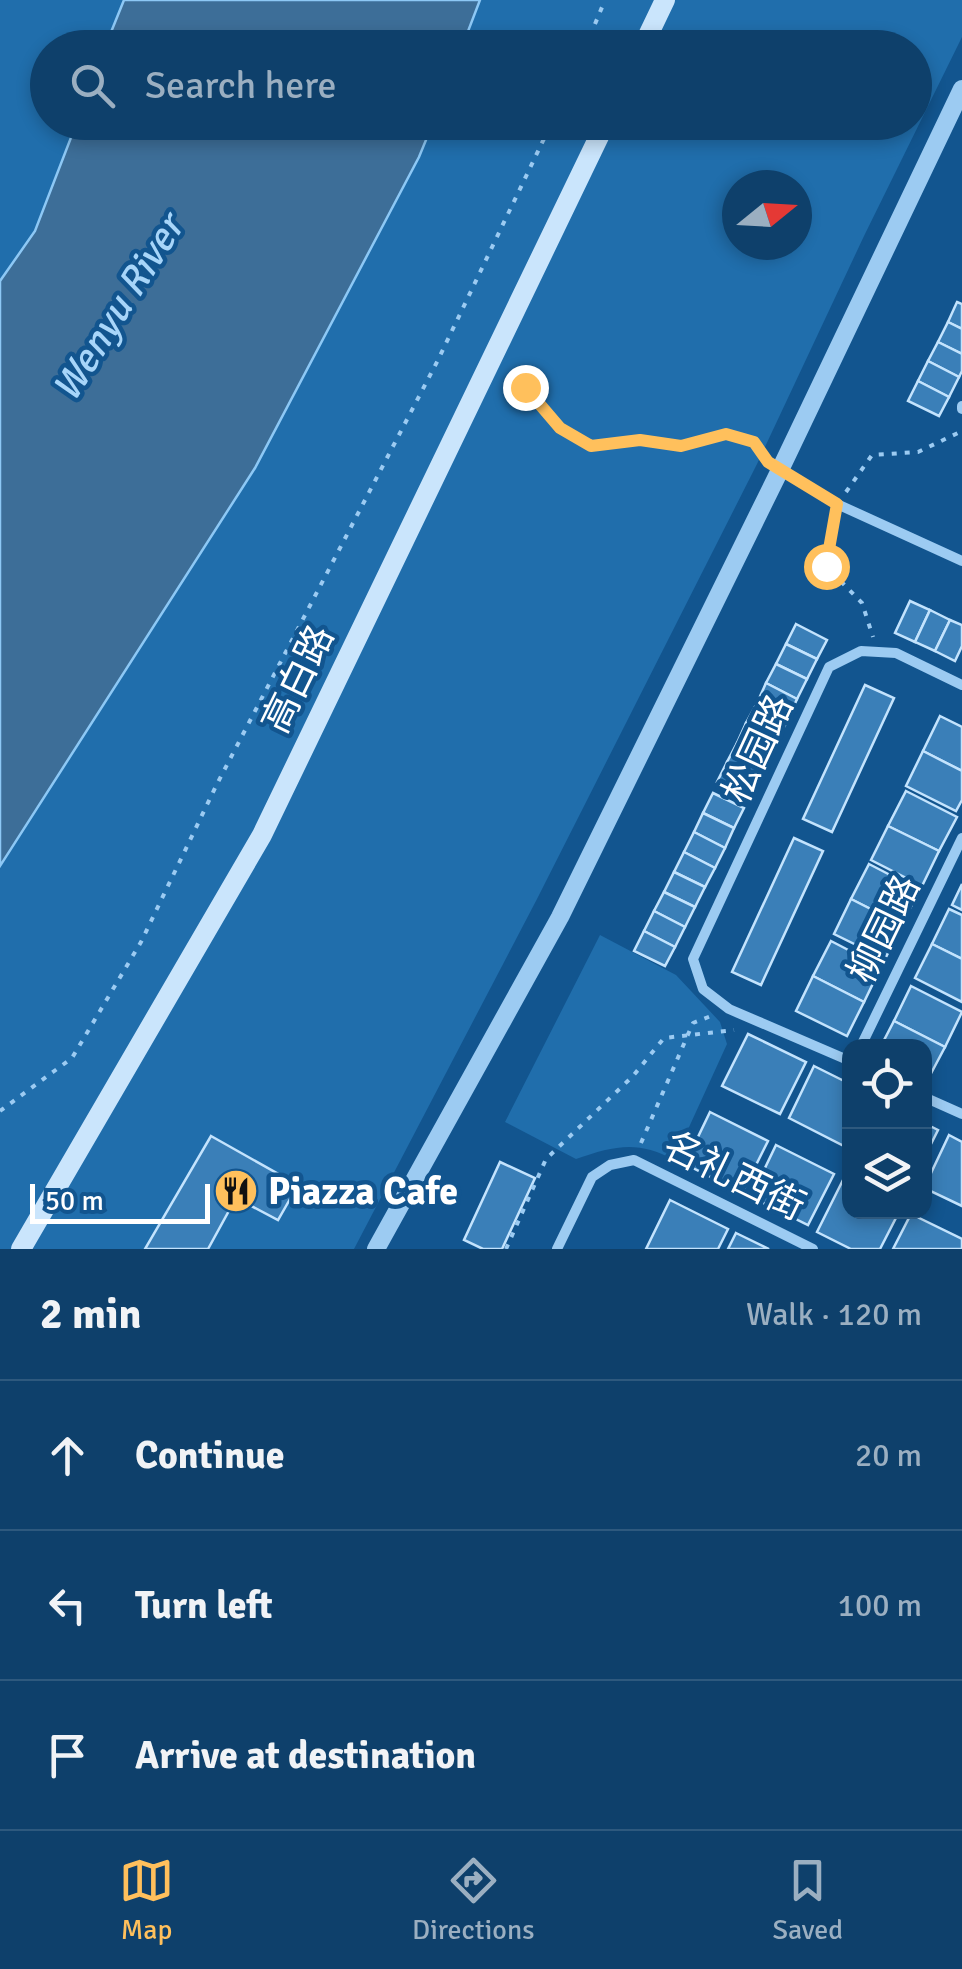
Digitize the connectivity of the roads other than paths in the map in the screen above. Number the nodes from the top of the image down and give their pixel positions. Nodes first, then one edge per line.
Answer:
1 (665, 0) edge
2 (651, 30) edge
3 (962, 90) edge
4 (597, 140) edge
5 (774, 466) junction
6 (962, 562) edge
7 (962, 685) edge
8 (962, 838) edge
9 (863, 1039) edge
10 (842, 1058) edge
11 (932, 1100) edge
12 (962, 1114) edge
13 (21, 1249) edge
14 (376, 1249) edge
15 (557, 1249) edge
16 (813, 1249) edge

1 - 2 main road
3 - 5 street
4 - 13 main road, 高白路
5 - 6 street
5 - 14 street
7 - 10 street, 松园路
8 - 9 street, 柳园路
11 - 12 street
15 - 16 street, 名礼西街

